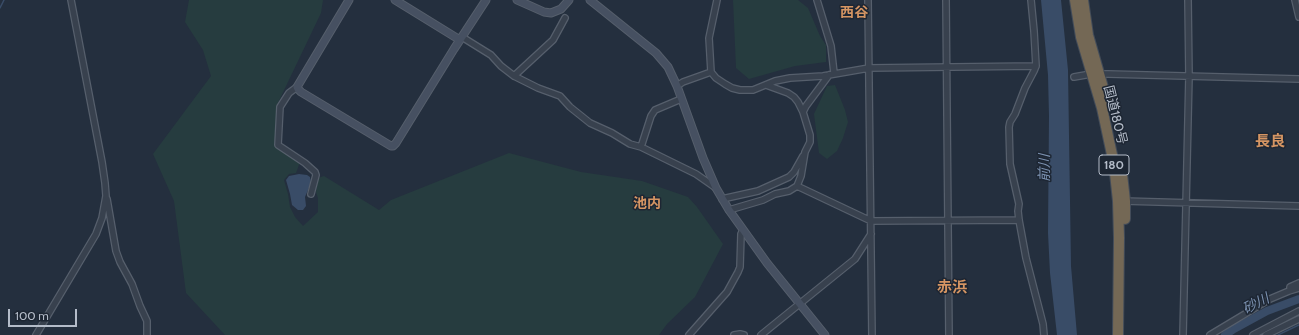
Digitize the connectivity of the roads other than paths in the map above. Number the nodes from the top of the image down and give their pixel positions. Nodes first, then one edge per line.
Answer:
1 (71, 0) edge
2 (350, 0) edge
3 (395, 0) edge
4 (486, 0) edge
5 (517, 0) edge
6 (569, 0) edge
7 (590, 0) edge
8 (718, 0) edge
9 (818, 0) edge
10 (868, 0) edge
11 (946, 0) edge
12 (1031, 0) edge
13 (1075, 0) edge
14 (1083, 0) edge
15 (1188, 0) edge
16 (1295, 0) edge
17 (1299, 17) edge
18 (565, 18) dead end
19 (461, 38) junction
20 (1036, 66) junction
21 (946, 67) junction
22 (869, 68) junction
23 (711, 72) junction
24 (832, 74) junction
25 (1095, 74) junction
26 (514, 76) junction
27 (1189, 76) junction
28 (1074, 77) dead end
29 (1299, 79) edge
30 (766, 85) junction
31 (297, 86) junction
32 (677, 86) junction
33 (681, 99) junction
34 (803, 112) junction
35 (641, 147) junction
36 (805, 152) junction
37 (797, 186) junction
38 (716, 188) junction
39 (106, 193) junction
40 (311, 194) dead end
41 (722, 199) junction
42 (1122, 201) junction
43 (1186, 204) junction
44 (1299, 206) edge
45 (729, 210) junction
46 (949, 220) junction
47 (1019, 220) junction
48 (871, 221) junction
49 (743, 230) junction
50 (871, 233) junction
51 (1299, 283) edge
52 (1299, 288) edge
53 (1289, 291) junction
54 (800, 304) junction
55 (1299, 311) edge
56 (1299, 315) edge
57 (1299, 319) edge
58 (1282, 326) junction
59 (36, 335) edge
60 (147, 335) edge
61 (689, 335) edge
62 (734, 335) edge
63 (744, 335) edge
64 (761, 335) edge
65 (825, 335) edge
66 (872, 335) edge
67 (949, 335) edge
68 (1044, 335) edge
69 (1118, 335) edge
70 (1124, 335) edge
71 (1183, 335) edge
72 (1210, 335) edge
73 (1253, 335) edge
74 (1266, 335) edge

1 - 39 street
2 - 31 street
3 - 19 street
4 - 19 street
5 - 6 street
7 - 32 street
8 - 23 street
9 - 24 street
10 - 22 street
11 - 21 street
12 - 20 street
13 - 25 highway, 国道180号 / 180
14 - 25 highway, 国道180号 / 180
15 - 27 street
16 - 17 street
18 - 26 street
19 - 26 street
19 - 31 street
20 - 21 street
20 - 47 street
21 - 22 street
21 - 46 street
22 - 24 street
22 - 48 street
23 - 30 street
23 - 32 street
24 - 30 street
24 - 34 street
25 - 27 street
25 - 28 street
25 - 42 highway, 国道180号 / 180
26 - 35 street
27 - 29 street
27 - 43 street
30 - 34 street
31 - 40 street
32 - 33 street
33 - 35 street
33 - 38 street
34 - 36 street
35 - 38 street
36 - 37 street
36 - 41 street
37 - 45 street
37 - 48 street
38 - 41 street
39 - 59 street
39 - 60 street
41 - 45 street
42 - 43 street
42 - 69 highway, 国道180号 / 180
42 - 70 highway, 国道180号 / 180
43 - 44 street
43 - 71 street
45 - 49 street
46 - 47 street
46 - 48 street
46 - 67 street
47 - 68 street
48 - 50 street
49 - 54 street
49 - 61 street
50 - 54 street
50 - 66 street
51 - 53 street
52 - 53 street
53 - 72 street
54 - 64 street
54 - 65 street
55 - 73 street
56 - 58 street
57 - 58 street
58 - 74 street
62 - 63 street

